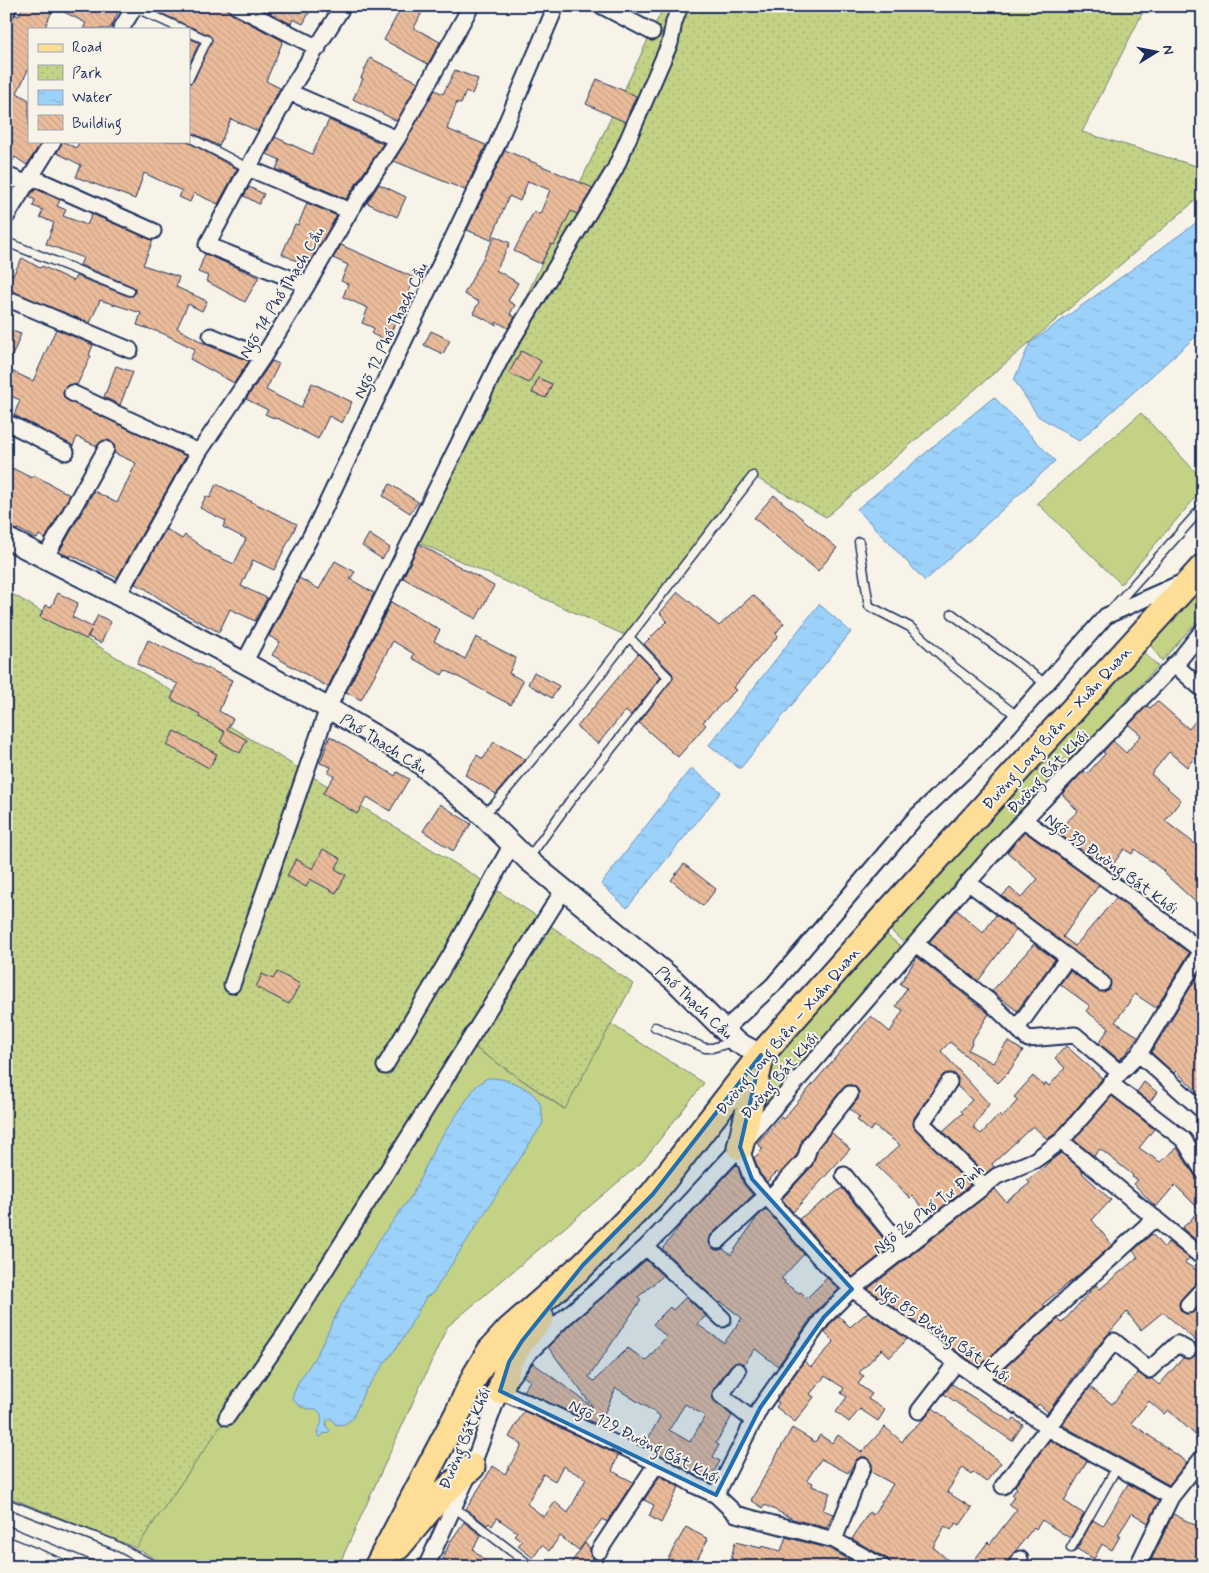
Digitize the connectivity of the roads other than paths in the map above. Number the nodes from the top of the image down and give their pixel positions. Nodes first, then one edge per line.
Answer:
1 (9, 6) edge
2 (236, 6) edge
3 (343, 6) edge
4 (471, 6) edge
5 (602, 6) edge
6 (680, 6) edge
7 (135, 7) edge
8 (551, 7) edge
9 (6, 12) edge
10 (122, 28) edge
11 (180, 28) edge
12 (190, 32) edge
13 (652, 32) dead end
14 (318, 48) junction
15 (190, 76) edge
16 (289, 92) junction
17 (190, 138) edge
18 (397, 139) junction
19 (52, 142) edge
20 (248, 168) junction
21 (6, 175) edge
22 (30, 180) junction
23 (350, 211) junction
24 (6, 217) edge
25 (154, 231) dead end
26 (6, 242) edge
27 (307, 286) junction
28 (130, 291) dead end
29 (6, 298) edge
30 (211, 336) dead end
31 (130, 350) dead end
32 (263, 357) junction
33 (72, 393) dead end
34 (6, 422) edge
35 (106, 449) dead end
36 (66, 452) dead end
37 (199, 452) junction
38 (753, 476) dead end
39 (1203, 507) edge
40 (6, 538) edge
41 (859, 542) dead end
42 (45, 558) junction
43 (1200, 572) edge
44 (118, 595) junction
45 (952, 614) dead end
46 (1106, 616) junction
47 (1203, 630) edge
48 (629, 637) junction
49 (244, 663) junction
50 (1174, 664) junction
51 (1046, 684) junction
52 (1203, 690) edge
53 (328, 708) junction
54 (1017, 716) junction
55 (482, 815) junction
56 (1024, 820) junction
57 (512, 844) junction
58 (528, 860) junction
59 (969, 884) junction
60 (564, 890) junction
61 (916, 944) junction
62 (1202, 951) edge
63 (1068, 957) junction
64 (1102, 983) dead end
65 (232, 985) dead end
66 (655, 1027) dead end
67 (1017, 1028) junction
68 (729, 1036) junction
69 (1139, 1054) junction
70 (761, 1055) junction
71 (384, 1066) dead end
72 (1115, 1078) junction
73 (949, 1082) dead end
74 (850, 1094) dead end
75 (1203, 1111) edge
76 (1061, 1141) junction
77 (740, 1147) junction
78 (1203, 1171) edge
79 (844, 1175) dead end
80 (984, 1186) junction
81 (768, 1198) junction
82 (1154, 1218) junction
83 (718, 1241) dead end
84 (646, 1247) junction
85 (904, 1249) junction
86 (1203, 1258) edge
87 (583, 1265) junction
88 (852, 1289) junction
89 (1203, 1289) edge
90 (1188, 1306) dead end
91 (723, 1319) dead end
92 (1188, 1350) dead end
93 (956, 1364) junction
94 (738, 1372) dead end
95 (979, 1378) junction
96 (500, 1391) junction
97 (919, 1412) dead end
98 (228, 1417) dead end
99 (754, 1421) junction
100 (1048, 1426) junction
101 (1201, 1462) edge
102 (657, 1464) junction
103 (863, 1466) dead end
104 (472, 1467) junction
105 (1117, 1467) junction
106 (1003, 1486) dead end
107 (716, 1494) junction
108 (1171, 1498) junction
109 (6, 1503) edge
110 (454, 1507) junction
111 (6, 1530) edge
112 (834, 1540) junction
113 (1071, 1548) dead end
114 (600, 1551) dead end
115 (860, 1561) edge
116 (95, 1567) edge
117 (157, 1567) edge
118 (377, 1567) edge
119 (383, 1567) edge
120 (426, 1567) edge
121 (532, 1567) edge
122 (883, 1567) edge
123 (1137, 1567) edge

1 - 9 street
2 - 14 street
3 - 14 street
4 - 18 street, Ngõ 14 Phố Thạch Cầu
5 - 13 street
6 - 53 street
7 - 10 street
7 - 11 lane
8 - 49 street, Ngõ 12 Phố Thạch Cầu
12 - 15 lane
14 - 16 street
16 - 18 street
16 - 20 street
17 - 20 lane
18 - 23 street, Ngõ 14 Phố Thạch Cầu
19 - 22 street
20 - 23 street
20 - 27 street
21 - 22 street
22 - 24 street
22 - 25 street
23 - 27 street, Ngõ 14 Phố Thạch Cầu
26 - 28 lane
27 - 32 street, Ngõ 14 Phố Thạch Cầu
29 - 31 street
30 - 32 street
32 - 37 street, Ngõ 14 Phố Thạch Cầu
33 - 37 street
34 - 36 street
35 - 42 street
37 - 44 street, Ngõ 14 Phố Thạch Cầu
38 - 48 lane
39 - 46 lane
40 - 42 street, Phố Thạch Cầu
41 - 54 lane
42 - 44 street, Phố Thạch Cầu
43 - 46 street
43 - 70 main road, Đường Long Biên – Xuân Quan
44 - 49 street, Phố Thạch Cầu
45 - 51 lane
46 - 51 street
47 - 50 street, Đường Bát Khối
48 - 55 lane
48 - 58 lane
49 - 53 street, Phố Thạch Cầu
50 - 52 street
50 - 56 street, Đường Bát Khối
51 - 54 street
53 - 55 street, Phố Thạch Cầu
53 - 65 street
54 - 68 street
55 - 57 street, Phố Thạch Cầu
56 - 59 street, Đường Bát Khối
56 - 62 street, Ngõ 39 Đường Bát Khối
57 - 58 street, Phố Thạch Cầu
57 - 71 street
58 - 60 street, Phố Thạch Cầu
59 - 61 street, Đường Bát Khối
59 - 63 street
60 - 68 street, Phố Thạch Cầu
60 - 98 street
61 - 67 street
61 - 77 street, Đường Bát Khối
62 - 69 street, Ngõ 26 Phố Tư Đình
63 - 64 street
63 - 67 street
66 - 68 lane
67 - 72 street
68 - 70 street, Phố Thạch Cầu
69 - 72 street, Ngõ 26 Phố Tư Đình
69 - 75 street
70 - 77 main road
70 - 87 main road, Đường Long Biên – Xuân Quan
72 - 76 street, Ngõ 26 Phố Tư Đình
72 - 78 street
73 - 80 street
74 - 81 street
76 - 80 street, Ngõ 26 Phố Tư Đình
76 - 82 street
77 - 81 street, Ngõ 85 Đường Bát Khối
77 - 84 street, Đường Bát Khối
79 - 85 street
80 - 85 street, Ngõ 26 Phố Tư Đình
81 - 83 street
81 - 88 street, Ngõ 85 Đường Bát Khối
82 - 86 street
82 - 95 street
84 - 91 street
84 - 96 street, Đường Bát Khối
85 - 88 street, Ngõ 26 Phố Tư Đình
87 - 96 main road
87 - 118 main road, Đường Long Biên – Xuân Quan
88 - 93 street, Ngõ 85 Đường Bát Khối
88 - 99 street, Ngõ 26 Phố Tư Đình
89 - 90 street
92 - 100 street
93 - 95 street, Ngõ 85 Đường Bát Khối
93 - 97 street
94 - 99 street
95 - 100 street, Ngõ 85 Đường Bát Khối
96 - 102 street, Ngõ 129 Đường Bát Khối
96 - 104 street, Đường Bát Khối
99 - 107 street, Ngõ 26 Phố Tư Đình
100 - 105 street, Ngõ 85 Đường Bát Khối
100 - 106 street
101 - 108 street
102 - 107 street, Ngõ 129 Đường Bát Khối
102 - 114 street
103 - 112 street
104 - 110 street, Đường Bát Khối
104 - 119 main road
105 - 108 street, Ngõ 85 Đường Bát Khối
105 - 113 lane
107 - 112 street, Ngõ 129 Đường Bát Khối
108 - 123 street
109 - 117 lane
110 - 120 street, Đường Bát Khối
110 - 121 lane
111 - 116 lane
112 - 115 street, Ngõ 129 Đường Bát Khối
115 - 122 street, Ngõ 129 Đường Bát Khối

